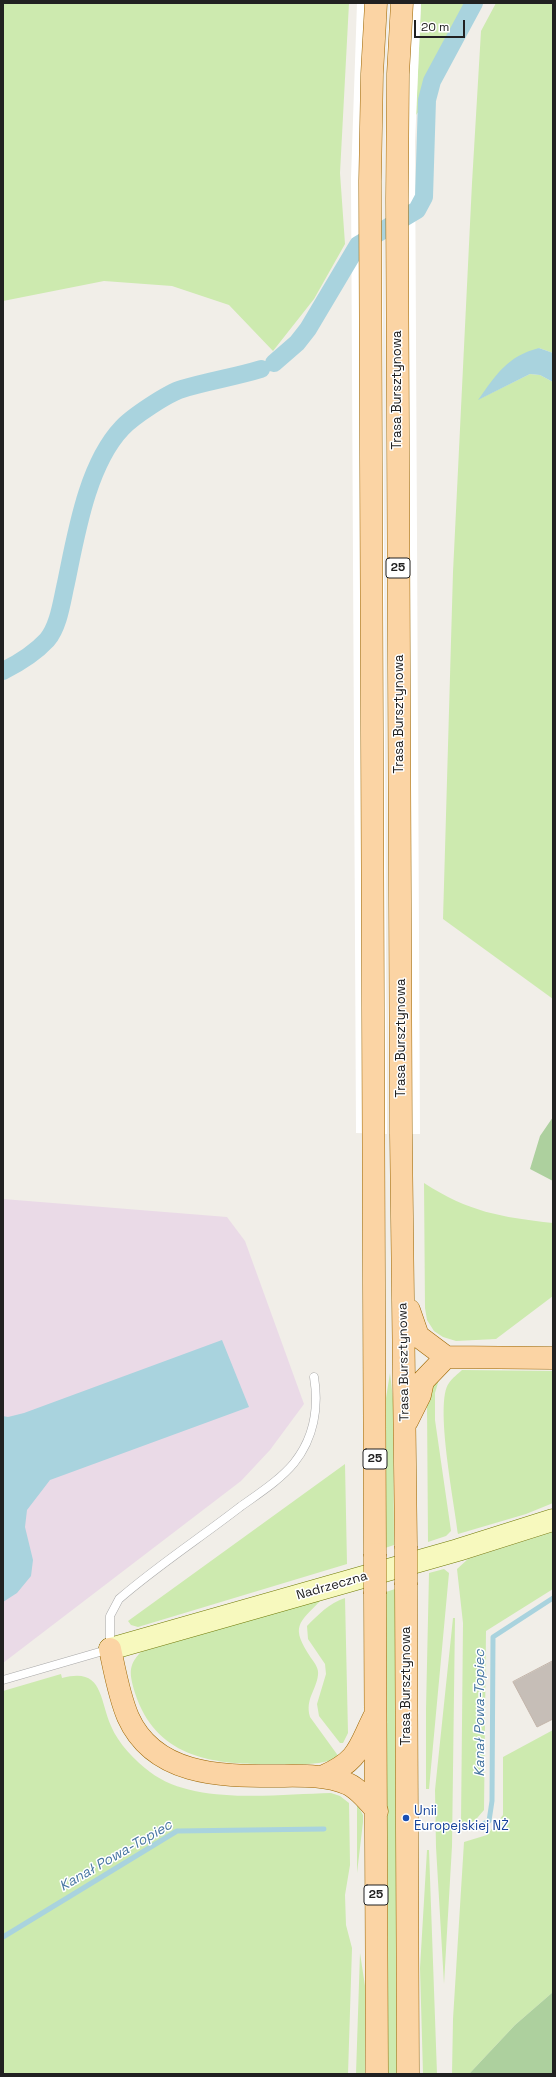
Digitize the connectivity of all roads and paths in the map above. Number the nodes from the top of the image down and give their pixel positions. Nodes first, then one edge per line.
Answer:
1 (376, 3) edge
2 (402, 3) edge
3 (403, 1293) junction
4 (446, 1357) junction
5 (553, 1358) edge
6 (314, 1377) dead end
7 (405, 1426) junction
8 (553, 1520) edge
9 (110, 1649) junction
10 (3, 1680) edge
11 (375, 1716) junction
12 (324, 1776) junction
13 (377, 1811) junction
14 (377, 2074) edge
15 (408, 2074) edge

1 - 11 main road, Trasa Bursztynowa / 25, bridge
2 - 3 main road, Trasa Bursztynowa / 25
3 - 4 main road
3 - 7 main road, Trasa Bursztynowa / 25
4 - 5 main road
4 - 7 main road
6 - 9 lane
7 - 15 main road, Trasa Bursztynowa / 25, bridge
8 - 9 street, Nadrzeczna
9 - 10 lane
9 - 12 main road
11 - 12 main road
11 - 13 main road, Trasa Bursztynowa / 25
12 - 13 main road
13 - 14 main road, Trasa Bursztynowa / 25

